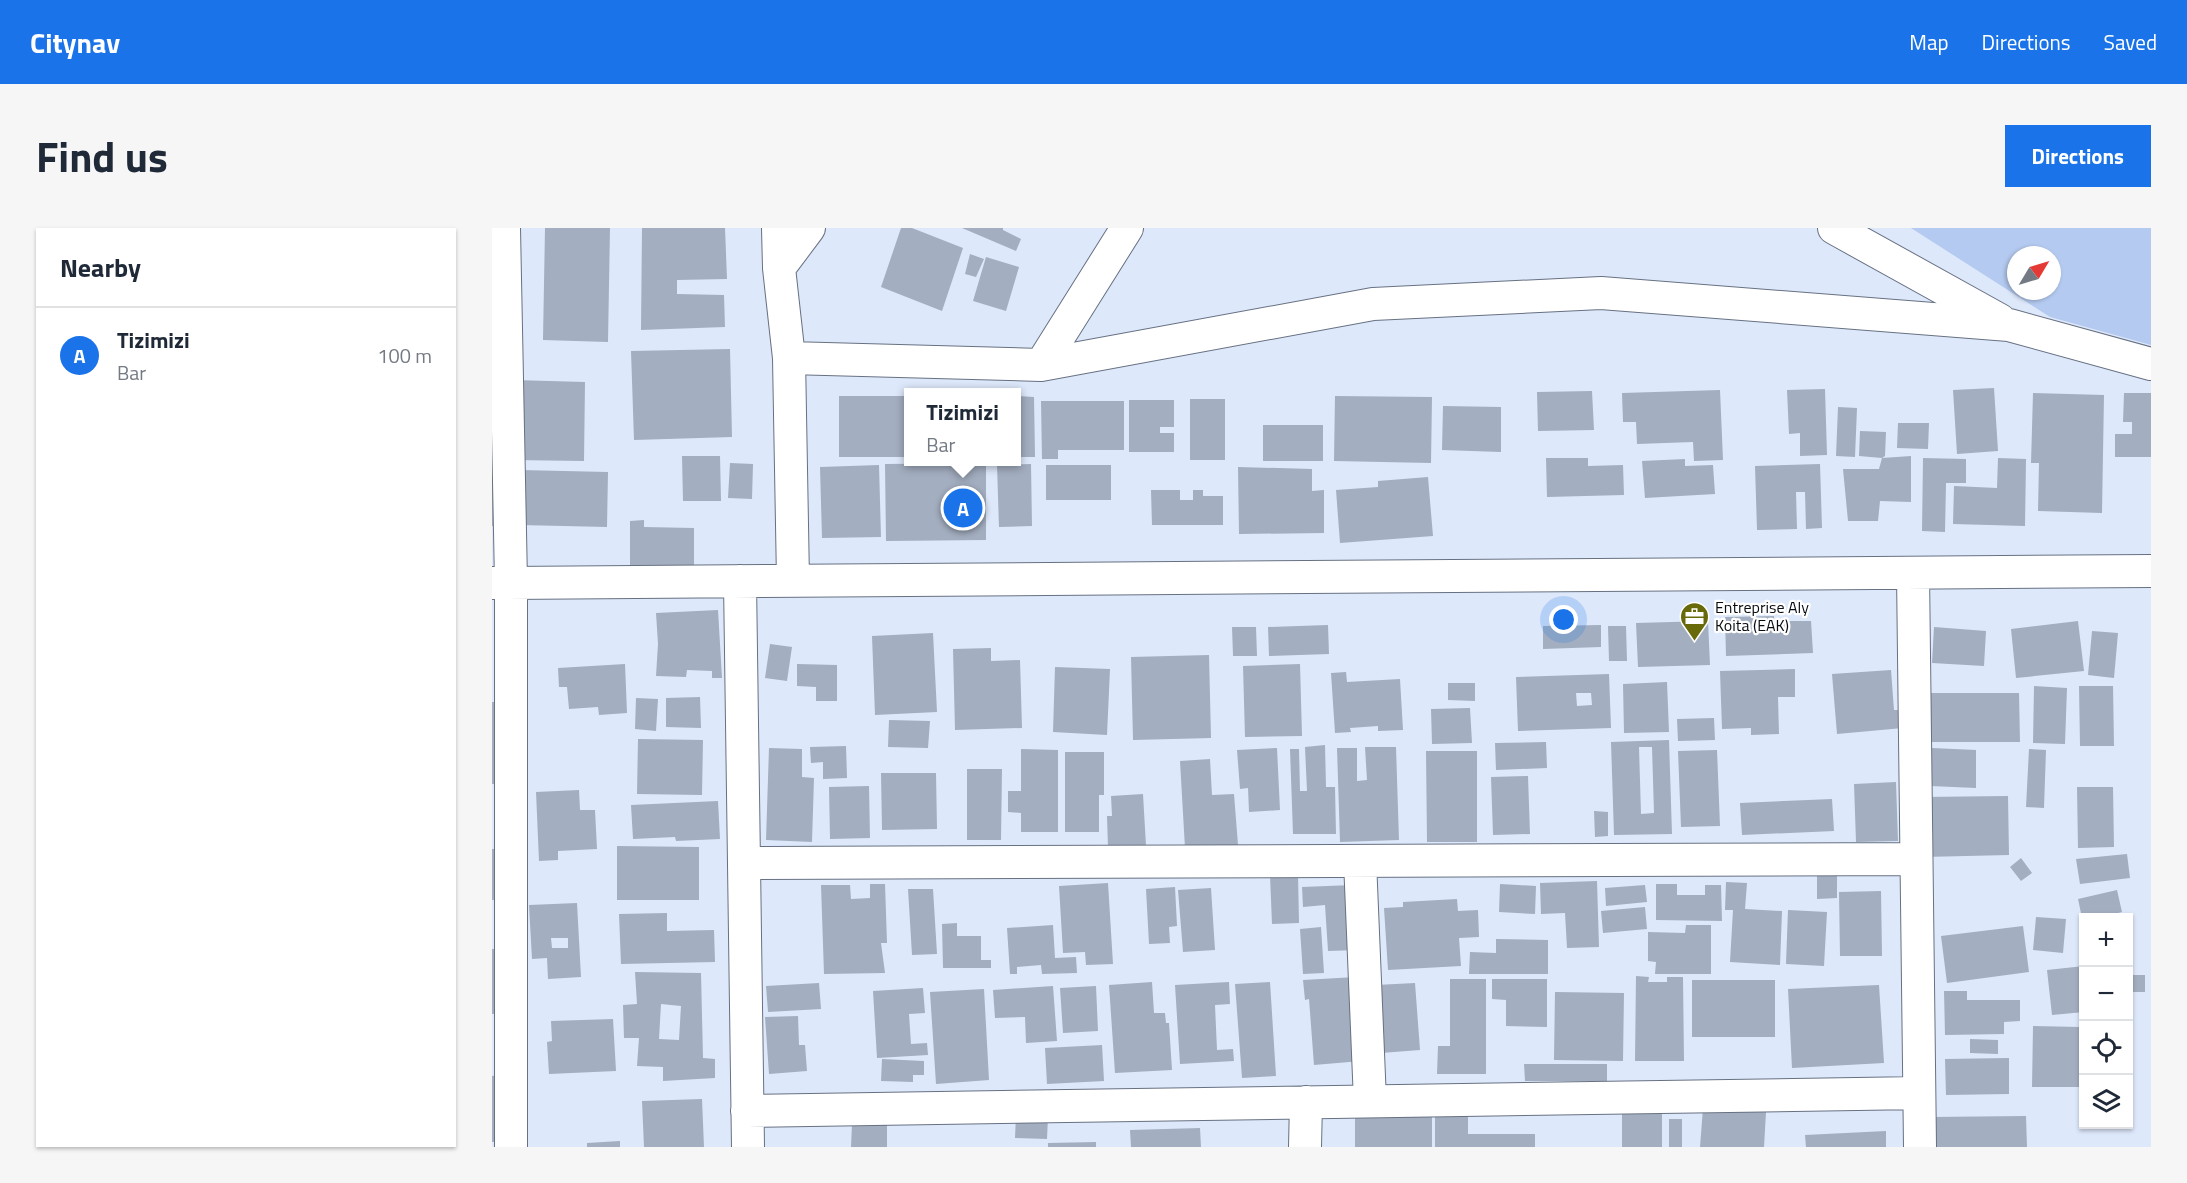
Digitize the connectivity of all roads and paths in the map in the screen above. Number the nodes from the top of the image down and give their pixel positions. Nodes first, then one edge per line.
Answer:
1 (504, 228) edge
2 (777, 228) edge
3 (809, 228) edge
4 (1127, 228) edge
5 (1834, 228) edge
6 (779, 268) junction
7 (2009, 325) junction
8 (789, 358) junction
9 (2151, 364) edge
10 (1041, 365) junction
11 (2151, 571) edge
12 (1913, 573) junction
13 (793, 580) junction
14 (740, 581) junction
15 (502, 583) edge
16 (1916, 859) junction
17 (1359, 861) junction
18 (744, 863) junction
19 (1919, 1093) junction
20 (1370, 1101) junction
21 (1306, 1102) junction
22 (747, 1111) junction
23 (511, 1147) edge
24 (747, 1147) edge
25 (1305, 1147) edge
26 (1920, 1147) edge

1 - 15 street
2 - 6 street
3 - 6 street
4 - 10 street
5 - 7 street
6 - 8 street
7 - 9 street
7 - 10 street
8 - 10 street
8 - 13 street
11 - 12 street
12 - 13 street
12 - 16 street
13 - 14 street
14 - 15 street
14 - 18 street
15 - 23 street
16 - 17 street
16 - 19 street
17 - 18 street
17 - 20 street
18 - 22 street
19 - 20 street
19 - 26 street
20 - 21 street
21 - 22 street
21 - 25 street
22 - 24 street

